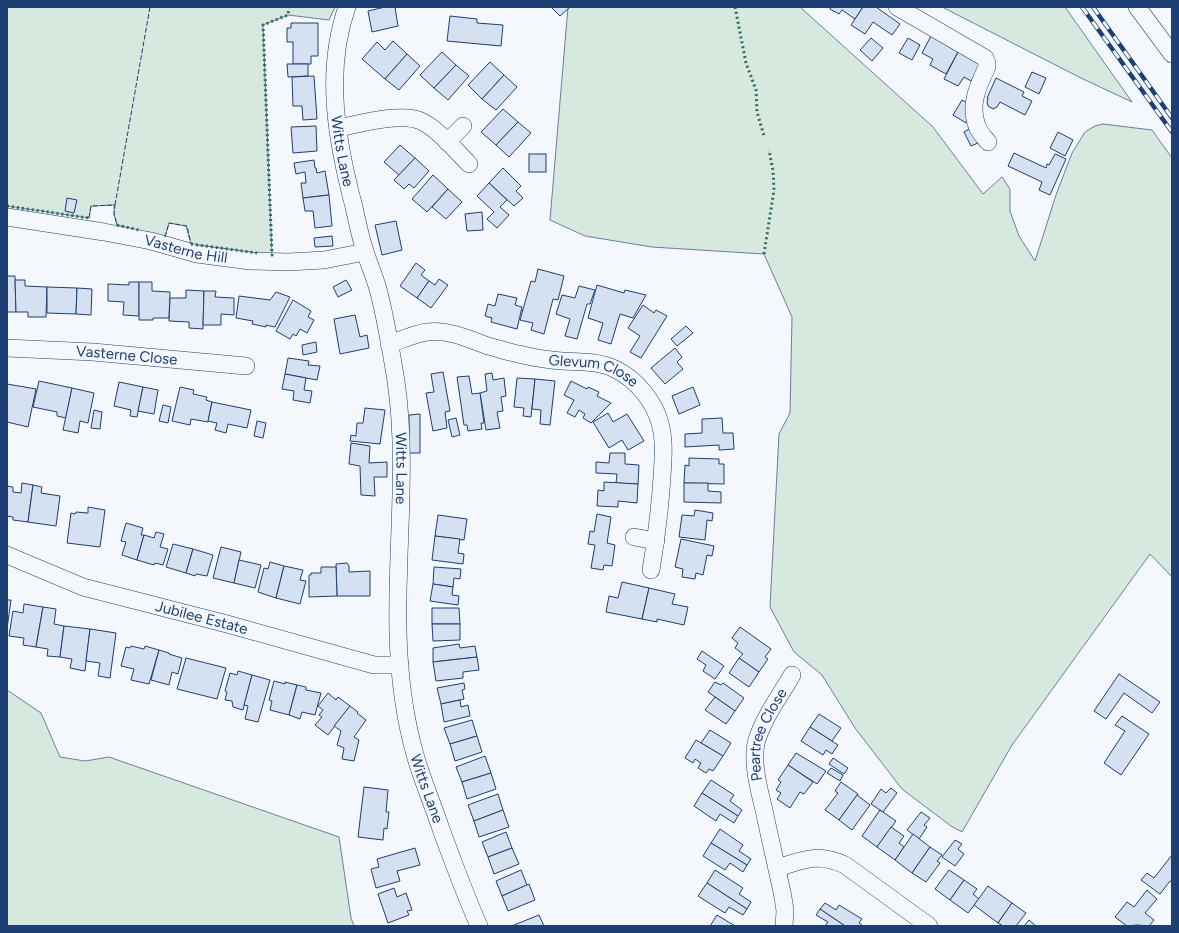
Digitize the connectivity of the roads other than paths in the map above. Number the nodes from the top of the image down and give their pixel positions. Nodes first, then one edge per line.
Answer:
1 (347, 7) edge
2 (897, 7) edge
3 (1137, 7) edge
4 (1172, 54) edge
5 (463, 126) dead end
6 (338, 128) junction
7 (447, 142) junction
8 (988, 142) dead end
9 (470, 164) dead end
10 (7, 217) edge
11 (365, 252) junction
12 (389, 344) junction
13 (7, 348) edge
14 (246, 366) dead end
15 (634, 537) dead end
16 (656, 541) junction
17 (7, 555) edge
18 (651, 570) dead end
19 (400, 665) junction
20 (792, 675) dead end
21 (777, 868) junction
22 (479, 926) edge
23 (784, 926) edge
24 (929, 926) edge

1 - 6 street, Witts Lane
2 - 8 street
3 - 4 street
5 - 7 street
6 - 7 street
6 - 11 street, Witts Lane
7 - 9 street
10 - 11 street, Vasterne Hill
11 - 12 street, Witts Lane
12 - 16 street, Glevum Close
12 - 19 street, Witts Lane
13 - 14 street, Vasterne Close
15 - 16 street
16 - 18 street, Glevum Close
17 - 19 street, Jubilee Estate
19 - 22 street, Witts Lane
20 - 21 street, Peartree Close
21 - 23 street, Peartree Close
21 - 24 street

